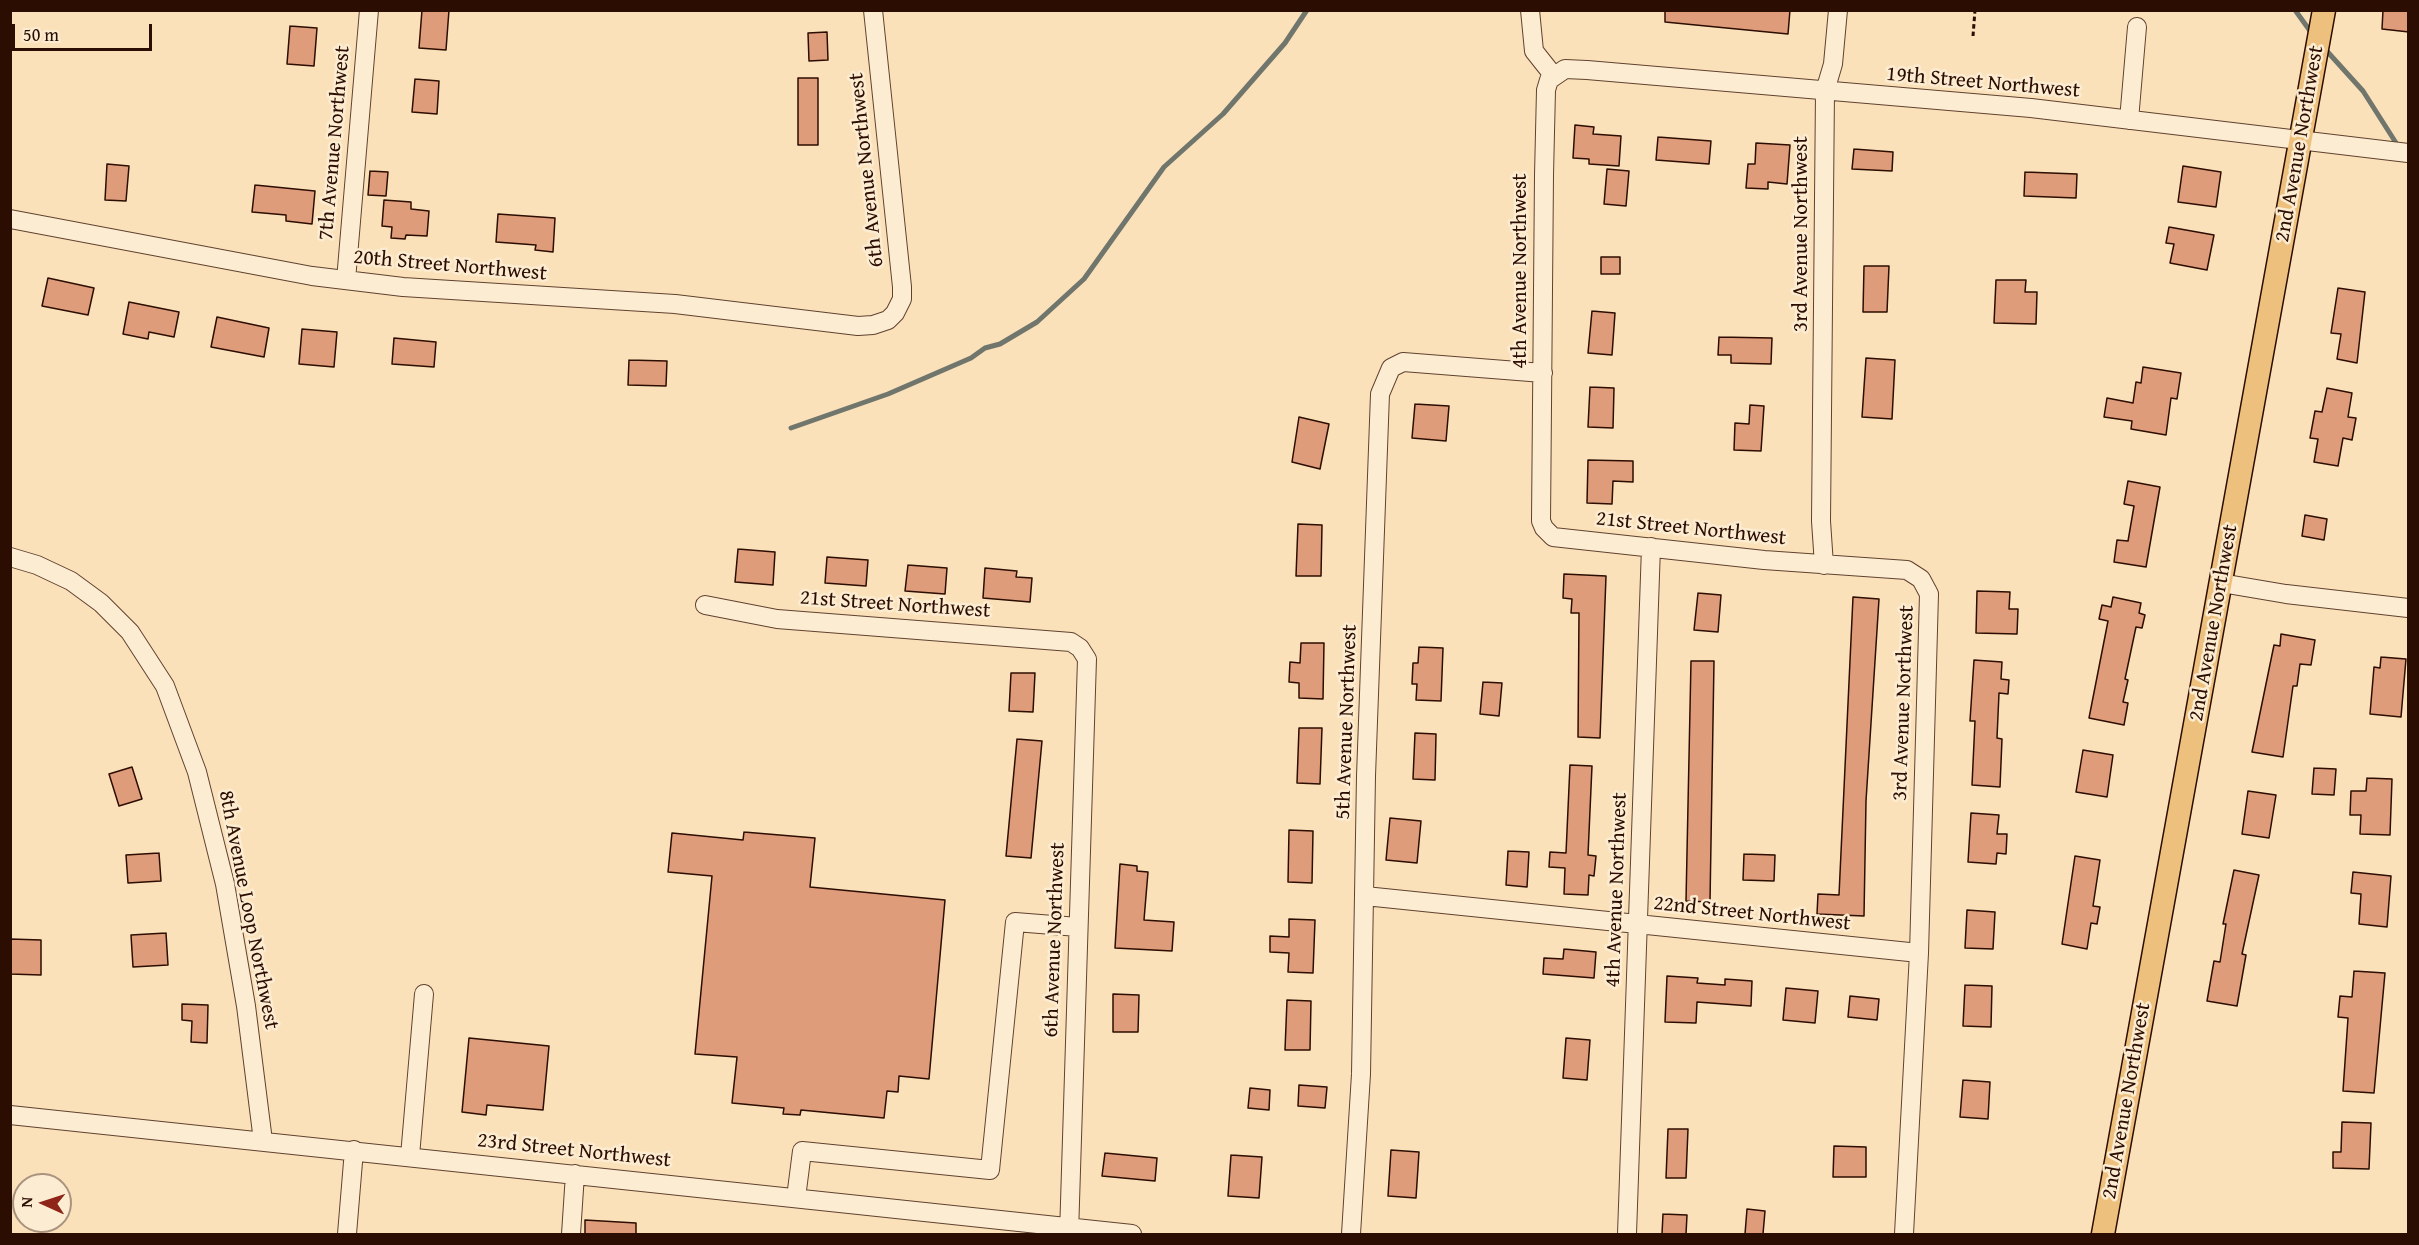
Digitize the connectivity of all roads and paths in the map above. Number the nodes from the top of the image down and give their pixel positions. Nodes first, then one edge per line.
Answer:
1 (369, 10) edge
2 (873, 10) edge
3 (1530, 10) edge
4 (1838, 10) edge
5 (1975, 10) edge
6 (2324, 10) edge
7 (2137, 27) dead end
8 (1973, 36) dead end
9 (1553, 75) junction
10 (1825, 91) junction
11 (2129, 120) junction
12 (2300, 139) junction
13 (2409, 153) edge
14 (10, 219) edge
15 (346, 280) junction
16 (888, 320) joint
17 (1543, 373) junction
18 (1553, 537) joint
19 (1651, 547) junction
20 (10, 557) edge
21 (1824, 565) junction
22 (2221, 583) junction
23 (705, 605) dead end
24 (2409, 608) edge
25 (1080, 648) joint
26 (1365, 896) junction
27 (1638, 925) junction
28 (1078, 927) junction
29 (1919, 953) junction
30 (424, 994) dead end
31 (10, 1115) edge
32 (263, 1141) junction
33 (354, 1150) junction
34 (410, 1156) junction
35 (575, 1174) junction
36 (796, 1198) junction
37 (1069, 1231) edge
38 (347, 1234) edge
39 (571, 1234) edge
40 (1132, 1234) edge
41 (1351, 1234) edge
42 (1627, 1234) edge
43 (1904, 1234) edge
44 (2103, 1234) edge

1 - 15 street, 7th Avenue Northwest
2 - 16 street, 6th Avenue Northwest
3 - 9 street
4 - 10 street, 3rd Avenue Northwest
5 - 8 path
6 - 12 main road, 2nd Avenue Northwest
7 - 11 street
9 - 10 street, 19th Street Northwest
9 - 17 street, 4th Avenue Northwest
10 - 11 street, 19th Street Northwest
10 - 21 street, 3rd Avenue Northwest
11 - 12 street, 19th Street Northwest
12 - 13 street, 19th Street Northwest
12 - 22 main road, 2nd Avenue Northwest
14 - 15 street, 20th Street Northwest
15 - 16 street, 20th Street Northwest
17 - 18 street, 4th Avenue Northwest
17 - 26 street, 5th Avenue Northwest
18 - 19 street, 21st Street Northwest
19 - 21 street, 21st Street Northwest
19 - 27 street, 4th Avenue Northwest
20 - 32 street, 8th Avenue Loop Northwest
21 - 29 street, 3rd Avenue Northwest
22 - 24 street
22 - 44 main road, 2nd Avenue Northwest
23 - 25 street, 21st Street Northwest
25 - 28 street, 6th Avenue Northwest
26 - 27 street, 22nd Street Northwest
26 - 41 street, 5th Avenue Northwest
27 - 29 street, 22nd Street Northwest
27 - 42 street, 4th Avenue Northwest
28 - 36 street
28 - 37 street, 6th Avenue Northwest
29 - 43 street, 3rd Avenue Northwest
30 - 34 street
31 - 32 street, 23rd Street Northwest
32 - 33 street, 23rd Street Northwest
33 - 34 street, 23rd Street Northwest
33 - 38 street
34 - 35 street, 23rd Street Northwest
35 - 36 street, 23rd Street Northwest
35 - 39 street
36 - 37 street, 23rd Street Northwest
37 - 40 street, 23rd Street Northwest

